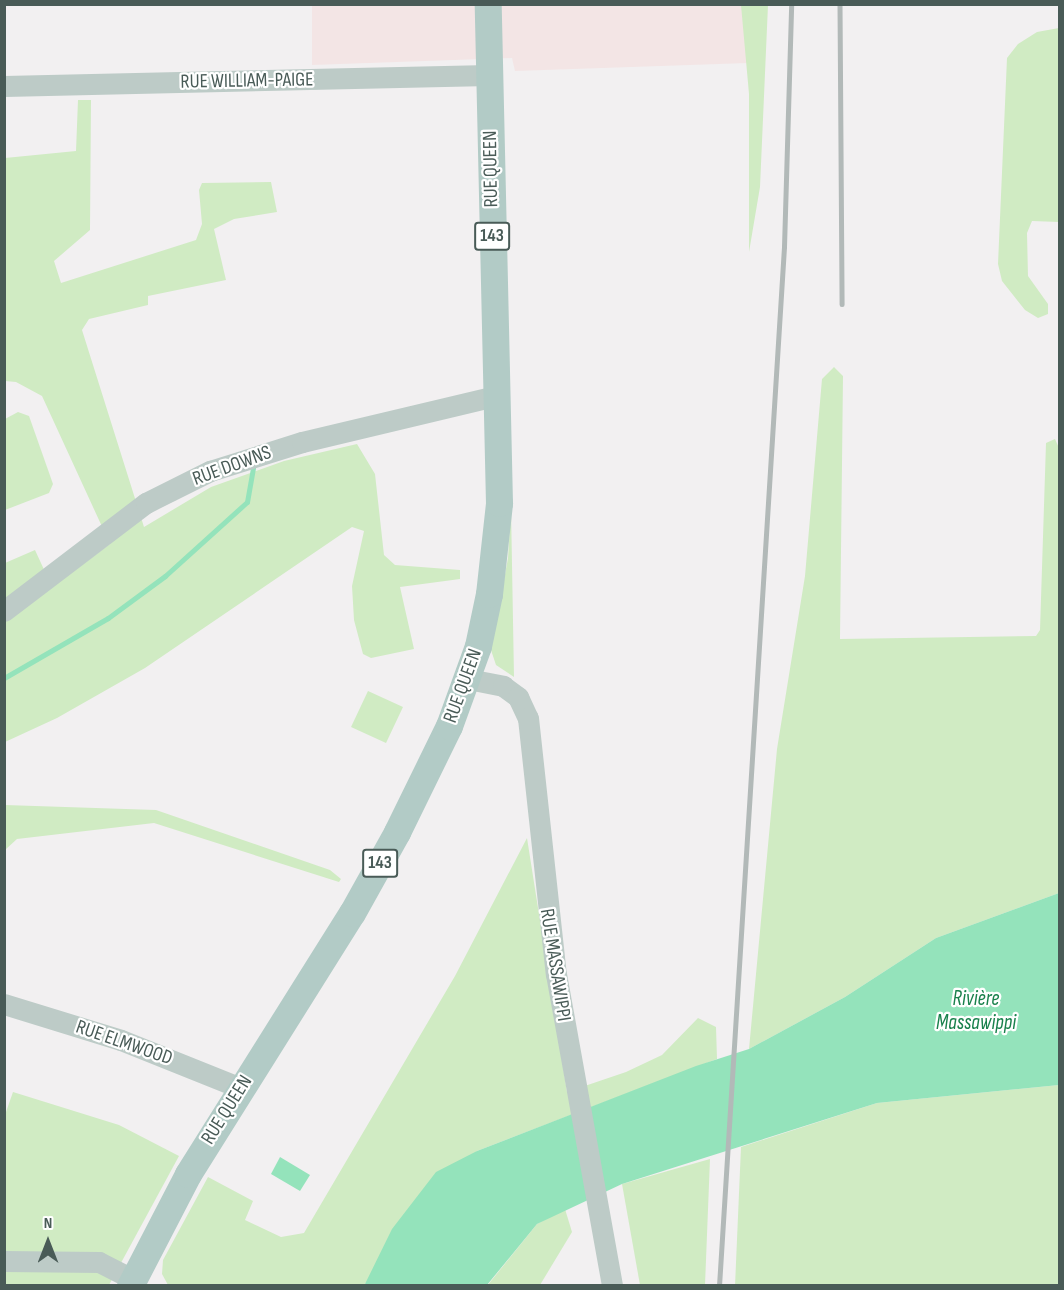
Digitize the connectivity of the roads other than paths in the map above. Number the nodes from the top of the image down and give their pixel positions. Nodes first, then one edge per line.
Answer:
1 (489, 4) edge
2 (489, 75) junction
3 (4, 86) edge
4 (495, 396) junction
5 (4, 611) edge
6 (468, 679) junction
7 (4, 1004) edge
8 (241, 1088) junction
9 (4, 1260) edge
10 (132, 1282) edge
11 (612, 1286) edge

1 - 2 main road, RUE QUEEN / 143
2 - 3 street, RUE WILLIAM-PAIGE
2 - 4 main road, RUE QUEEN / 143
4 - 5 street, RUE DOWNS
4 - 6 main road, RUE QUEEN / 143
6 - 8 main road, RUE QUEEN / 143
6 - 11 street, RUE MASSAWIPPI
7 - 8 street, RUE ELMWOOD
8 - 10 main road, RUE QUEEN / 143
9 - 10 street

